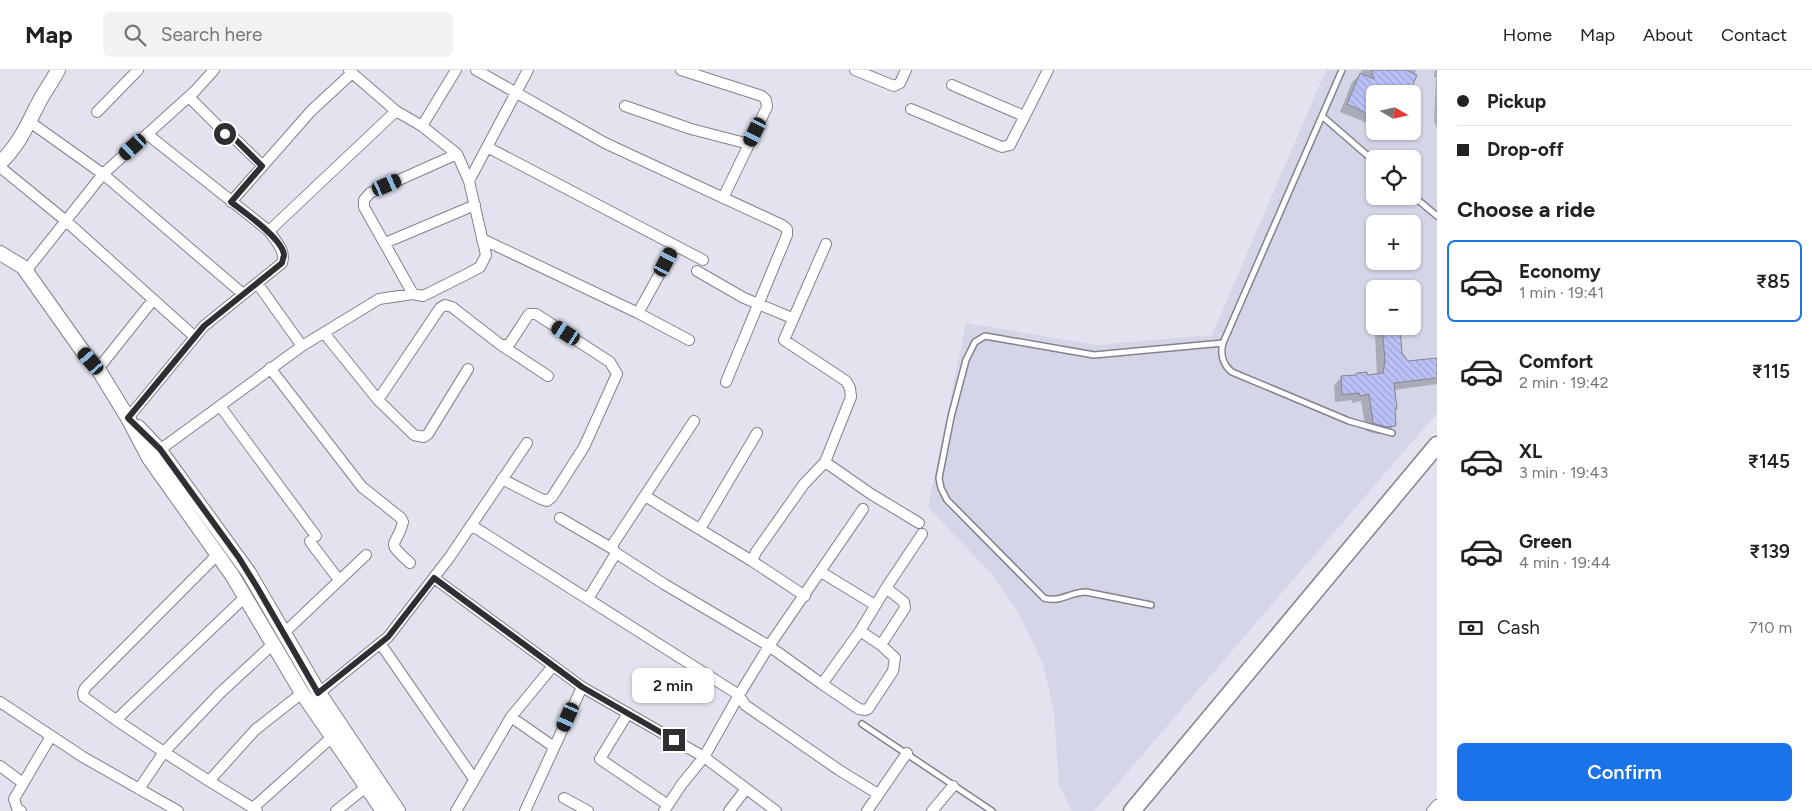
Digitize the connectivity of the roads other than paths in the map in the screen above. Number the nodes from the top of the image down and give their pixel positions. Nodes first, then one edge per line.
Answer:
1 (58, 70) edge
2 (138, 70) edge
3 (214, 70) edge
4 (456, 70) edge
5 (476, 70) edge
6 (528, 70) edge
7 (682, 70) edge
8 (855, 70) edge
9 (906, 70) edge
10 (1048, 70) edge
11 (1342, 70) edge
12 (351, 72) edge
13 (952, 85) dead end
14 (516, 92) junction
15 (188, 97) junction
16 (625, 106) dead end
17 (911, 109) dead end
18 (396, 111) junction
19 (98, 112) dead end
20 (1024, 116) junction
21 (1322, 116) junction
22 (30, 122) junction
23 (422, 126) junction
24 (147, 134) junction
25 (749, 144) junction
26 (487, 147) junction
27 (457, 154) junction
28 (1366, 154) edge
29 (0, 163) edge
30 (262, 166) junction
31 (0, 167) edge
32 (103, 174) junction
33 (469, 181) junction
34 (723, 198) junction
35 (231, 202) junction
36 (1421, 202) edge
37 (475, 205) junction
38 (1437, 216) edge
39 (66, 221) junction
40 (269, 232) junction
41 (482, 239) junction
42 (385, 243) junction
43 (826, 244) dead end
44 (675, 246) junction
45 (0, 253) edge
46 (703, 260) dead end
47 (26, 271) junction
48 (697, 271) dead end
49 (257, 283) junction
50 (243, 294) junction
51 (413, 294) junction
52 (153, 300) junction
53 (759, 304) junction
54 (638, 313) junction
55 (792, 318) junction
56 (324, 333) junction
57 (195, 337) junction
58 (689, 340) dead end
59 (1222, 343) junction
60 (501, 345) junction
61 (302, 346) junction
62 (270, 368) junction
63 (98, 369) junction
64 (468, 369) dead end
65 (548, 376) dead end
66 (726, 382) dead end
67 (378, 400) junction
68 (220, 406) junction
69 (128, 418) junction
70 (694, 421) dead end
71 (1392, 432) dead end
72 (757, 433) dead end
73 (527, 443) dead end
74 (1437, 445) edge
75 (154, 454) junction
76 (825, 462) junction
77 (502, 479) junction
78 (645, 496) junction
79 (863, 509) dead end
80 (560, 518) dead end
81 (471, 525) junction
82 (700, 530) junction
83 (614, 551) junction
84 (218, 554) junction
85 (366, 555) dead end
86 (752, 561) junction
87 (410, 563) dead end
88 (821, 572) junction
89 (434, 578) junction
90 (339, 580) junction
91 (886, 588) junction
92 (246, 596) junction
93 (805, 596) junction
94 (588, 599) junction
95 (875, 605) junction
96 (1151, 605) dead end
97 (860, 630) junction
98 (284, 633) junction
99 (380, 643) junction
100 (274, 644) junction
101 (881, 645) junction
102 (769, 646) junction
103 (553, 666) junction
104 (822, 684) junction
105 (582, 687) junction
106 (302, 693) junction
107 (318, 693) junction
108 (739, 695) junction
109 (0, 702) edge
110 (628, 713) junction
111 (511, 717) junction
112 (116, 720) junction
113 (862, 724) dead end
114 (51, 736) junction
115 (332, 738) junction
116 (554, 747) junction
117 (164, 752) junction
118 (907, 753) junction
119 (704, 757) junction
120 (0, 766) edge
121 (474, 779) junction
122 (209, 781) junction
123 (23, 783) junction
124 (953, 786) junction
125 (366, 787) junction
126 (140, 789) junction
127 (746, 789) junction
128 (878, 794) junction
129 (564, 798) dead end
130 (1437, 805) edge
131 (666, 808) edge
132 (255, 810) edge
133 (21, 811) edge
134 (178, 811) edge
135 (336, 811) edge
136 (383, 811) edge
137 (398, 811) edge
138 (456, 811) edge
139 (525, 811) edge
140 (588, 811) edge
141 (729, 811) edge
142 (776, 811) edge
143 (867, 811) edge
144 (932, 811) edge
145 (992, 811) edge
146 (1132, 811) edge
147 (1432, 811) edge

1 - 22 street
2 - 19 street
3 - 15 street
4 - 23 street
5 - 14 street
6 - 14 street
7 - 25 street
8 - 9 street
10 - 20 street
11 - 21 lane
12 - 18 street
12 - 30 street
13 - 20 street
14 - 26 street
14 - 34 street
15 - 24 street
15 - 30 street
16 - 25 street
17 - 20 street
18 - 23 street
18 - 40 street
21 - 28 lane
21 - 59 lane
22 - 29 street
22 - 32 street
23 - 27 street
24 - 32 street
24 - 35 street
25 - 34 street
26 - 33 street
26 - 44 street
27 - 33 street
27 - 42 street
30 - 35 street
31 - 39 street
32 - 39 street
32 - 50 street
33 - 37 street
34 - 53 street
35 - 40 street
36 - 38 lane
37 - 41 street
37 - 42 street
39 - 47 street
39 - 52 street
40 - 49 street
41 - 51 street
41 - 54 street
42 - 51 street
43 - 55 street
44 - 46 street
44 - 54 street
45 - 47 street
47 - 63 street
48 - 53 street
49 - 50 street
49 - 61 street
50 - 57 street
51 - 56 street
52 - 57 street
52 - 63 street
53 - 55 street
53 - 66 street
54 - 58 street
55 - 76 street
56 - 61 street
56 - 67 street
57 - 69 street
59 - 71 lane
59 - 96 lane
60 - 65 street
60 - 67 street
60 - 77 street
61 - 62 street
62 - 68 street
62 - 87 street
63 - 69 street
64 - 67 street
68 - 75 street
68 - 90 street
69 - 75 street
70 - 78 street
72 - 82 street
73 - 77 street
74 - 146 main road
75 - 84 street
75 - 98 street
76 - 86 street
76 - 91 street
77 - 81 street
78 - 82 street
78 - 83 street
79 - 88 street
80 - 83 street
81 - 89 street
81 - 94 street
82 - 86 street
83 - 94 street
83 - 102 street
84 - 92 street
84 - 112 street
85 - 90 street
86 - 93 street
88 - 93 street
88 - 95 street
89 - 99 street
89 - 103 street
90 - 98 street
91 - 95 street
91 - 101 street
92 - 100 street
92 - 112 street
93 - 102 street
94 - 108 street
95 - 97 street
97 - 101 street
97 - 104 street
98 - 107 street
99 - 107 street
99 - 121 street
100 - 106 street
100 - 117 street
101 - 104 street
102 - 104 street
102 - 108 street
103 - 105 street
103 - 111 street
105 - 110 street
105 - 116 street
106 - 115 street
106 - 122 street
107 - 137 street
108 - 119 street
108 - 128 street
109 - 114 street
110 - 119 street
110 - 131 street
111 - 116 street
111 - 121 street
112 - 117 street
113 - 118 lane
114 - 123 street
114 - 126 street
115 - 125 street
115 - 132 street
116 - 139 street
117 - 122 street
117 - 126 street
118 - 124 lane
118 - 128 street
119 - 127 street
119 - 131 street
120 - 123 street
121 - 138 street
122 - 132 street
123 - 133 street
124 - 144 street
124 - 145 lane
125 - 135 street
125 - 136 street
126 - 134 street
127 - 141 street
127 - 142 street
128 - 143 street
129 - 140 street
130 - 147 street

